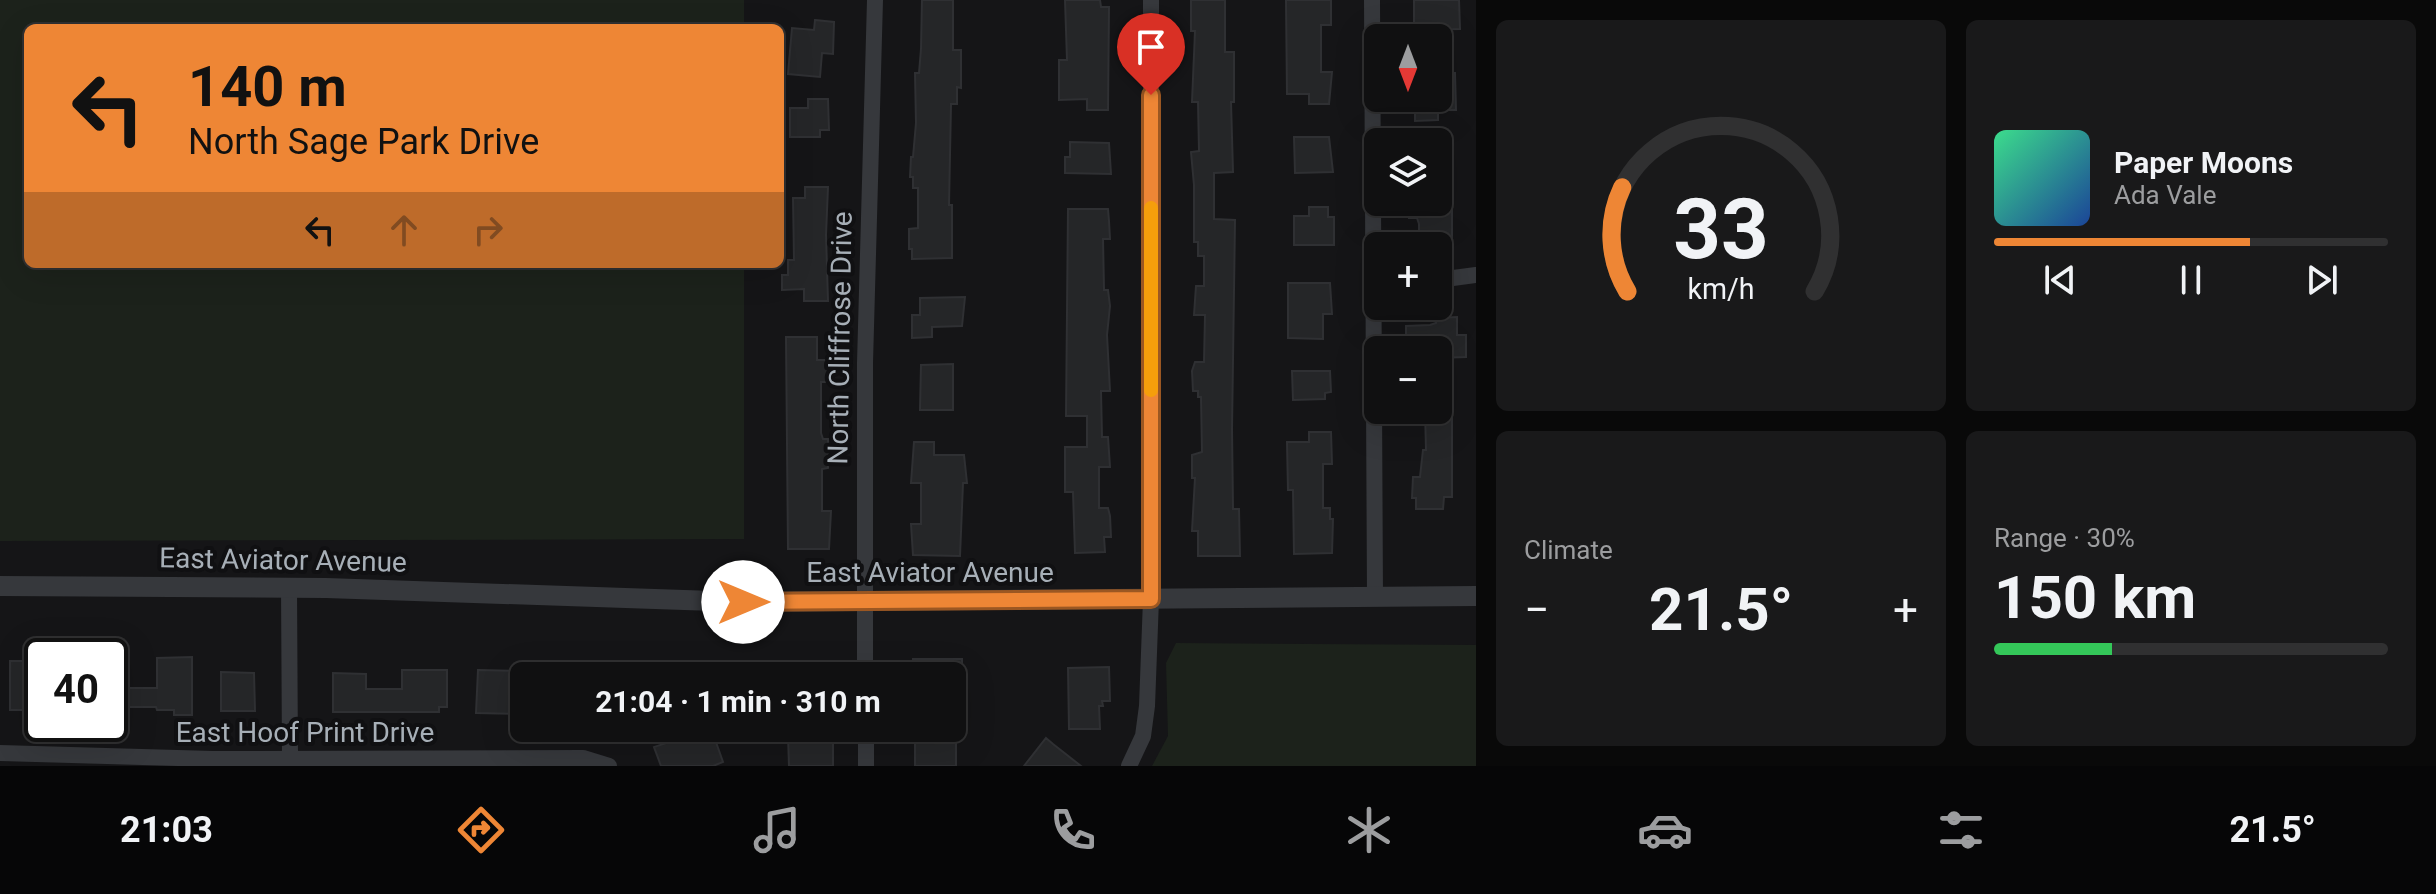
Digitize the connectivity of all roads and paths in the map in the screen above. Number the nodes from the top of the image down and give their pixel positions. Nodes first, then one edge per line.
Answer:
1 (875, 0) edge
2 (1151, 0) edge
3 (1372, 0) edge
4 (1375, 232) edge
5 (1476, 275) edge
6 (1452, 278) edge
7 (1376, 320) edge
8 (0, 586) edge
9 (289, 587) junction
10 (1476, 596) edge
11 (1375, 597) junction
12 (1151, 599) junction
13 (864, 601) junction
14 (865, 662) edge
15 (866, 742) edge
16 (0, 753) edge
17 (290, 759) junction
18 (609, 766) edge
19 (866, 766) edge
20 (1129, 766) edge

1 - 13 street, North Cliffrose Drive
2 - 12 street
3 - 4 street
5 - 6 street
7 - 11 street
8 - 9 street, East Aviator Avenue
9 - 13 street, East Aviator Avenue
9 - 17 street
10 - 11 street, East Aviator Avenue
11 - 12 street, East Aviator Avenue
12 - 13 street, East Aviator Avenue
12 - 20 street
13 - 14 street, North Cliffrose Drive
15 - 19 street
16 - 17 street, East Hoof Print Drive
17 - 18 street, East Hoof Print Drive

